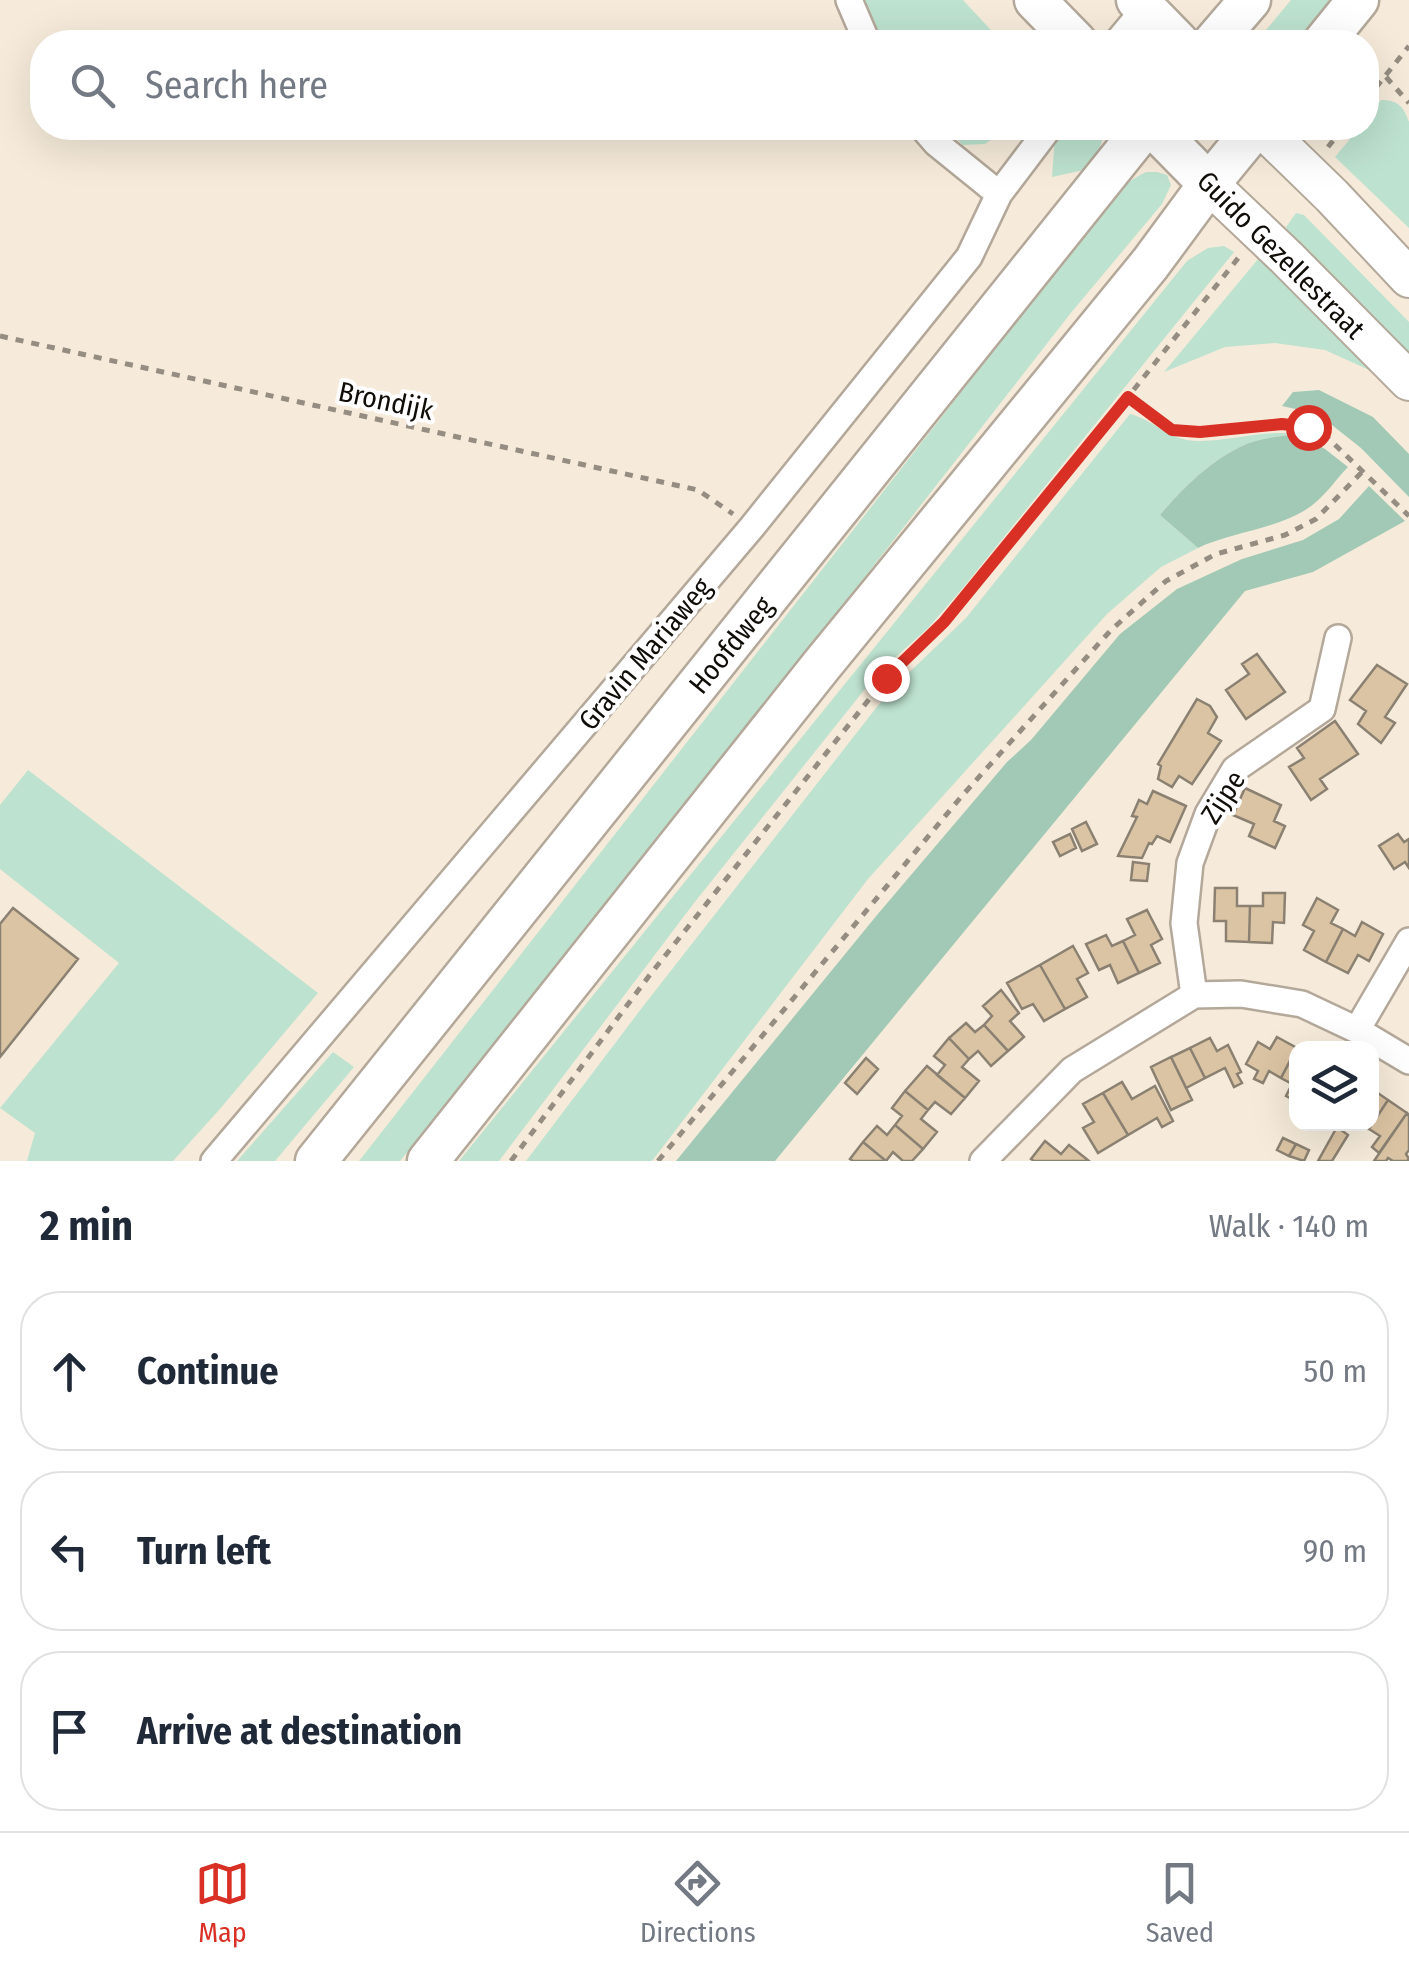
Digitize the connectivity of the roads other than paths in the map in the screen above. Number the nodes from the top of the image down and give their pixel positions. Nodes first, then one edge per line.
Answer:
1 (849, 0) edge
2 (1035, 0) edge
3 (1250, 0) edge
4 (1358, 0) edge
5 (1145, 3) edge
6 (862, 30) edge
7 (1064, 30) edge
8 (1126, 30) edge
9 (1168, 30) edge
10 (1224, 30) edge
11 (1334, 30) edge
12 (933, 140) edge
13 (1040, 140) edge
14 (1134, 140) edge
15 (1166, 140) edge
16 (1248, 140) edge
17 (1272, 140) edge
18 (1209, 184) junction
19 (999, 194) junction
20 (1409, 278) edge
21 (1409, 381) edge
22 (1338, 638) dead end
23 (1409, 941) edge
24 (1194, 995) junction
25 (1357, 1030) junction
26 (1409, 1060) edge
27 (214, 1161) edge
28 (316, 1161) edge
29 (428, 1161) edge
30 (983, 1161) edge

1 - 6 street
2 - 7 main road
3 - 10 main road
4 - 11 main road
5 - 8 street
5 - 9 main road
12 - 19 street
13 - 19 street, Gravin Mariaweg
14 - 28 main road, Hoofdweg
15 - 18 main road, Guido Gezellestraat
16 - 18 main road
17 - 20 main road
18 - 21 main road, Guido Gezellestraat
18 - 29 main road
19 - 27 street, Gravin Mariaweg
22 - 24 street, Zijpe
23 - 25 street
24 - 25 street
24 - 30 street
25 - 26 street

